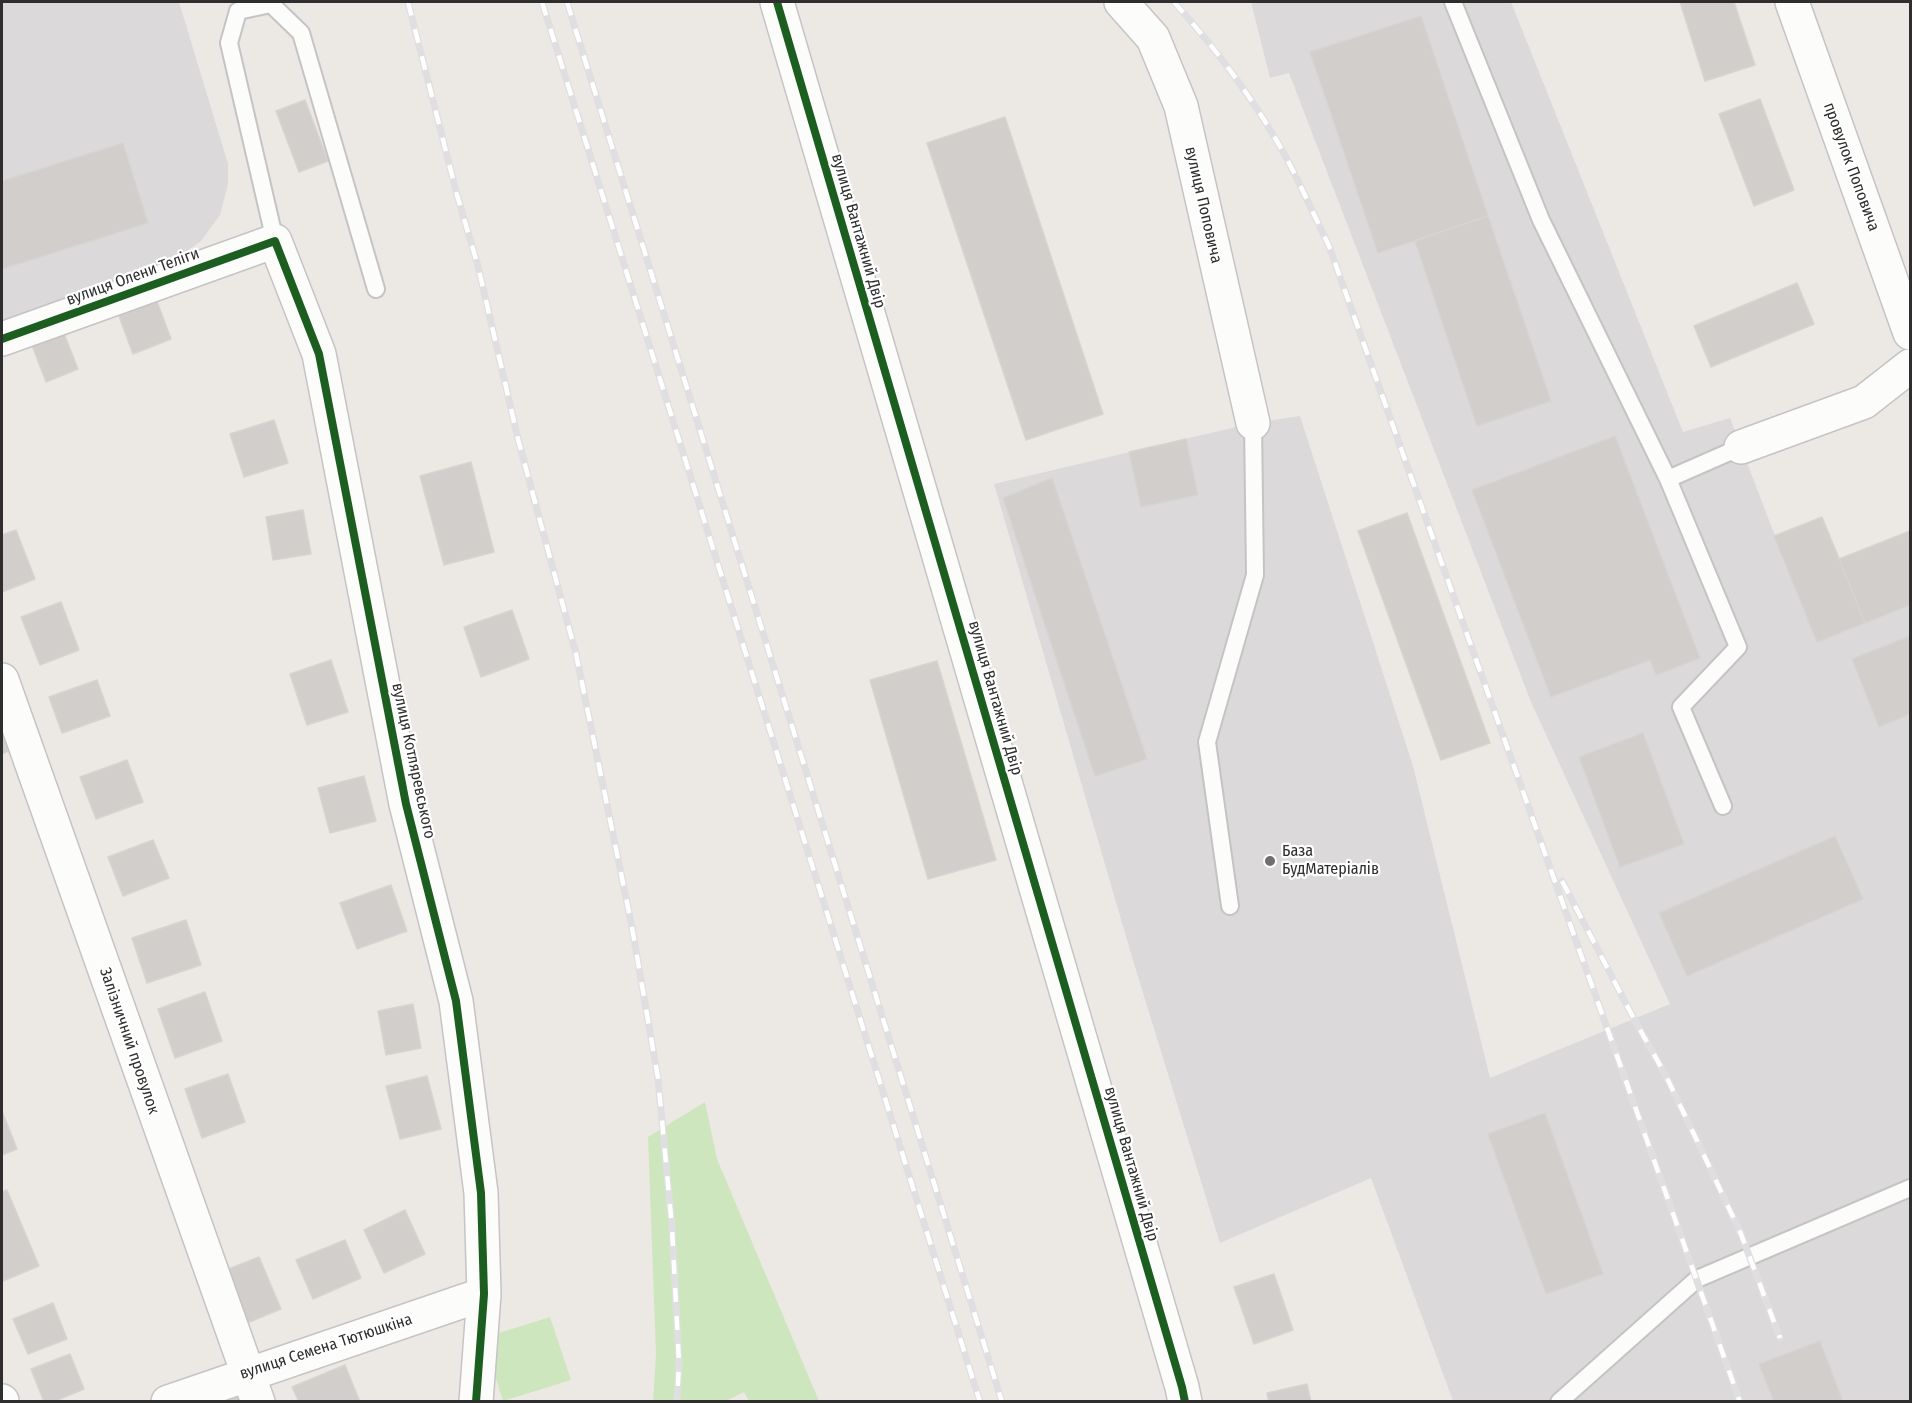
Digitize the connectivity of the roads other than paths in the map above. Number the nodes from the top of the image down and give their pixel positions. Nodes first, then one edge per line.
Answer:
1 (777, 2) edge
2 (1121, 2) edge
3 (1453, 2) edge
4 (1792, 2) edge
5 (274, 241) junction
6 (376, 289) dead end
7 (1911, 333) edge
8 (2, 339) edge
9 (1911, 366) edge
10 (1253, 423) joint
11 (1740, 447) joint
12 (1668, 479) junction
13 (2, 680) edge
14 (1723, 806) dead end
15 (1230, 906) dead end
16 (1911, 1188) edge
17 (484, 1294) junction
18 (252, 1387) edge
19 (168, 1401) edge
20 (476, 1401) edge
21 (1185, 1401) edge
22 (1559, 1401) edge

1 - 21 street, вулиця Вантажний Двір
2 - 10 street, вулиця Поповича
3 - 12 lane
4 - 7 street, провулок Поповича
5 - 6 lane
5 - 8 street, вулиця Олени Теліги
5 - 17 street, вулиця Котляревського
9 - 11 street
10 - 15 lane
11 - 12 lane
12 - 14 lane
13 - 18 street, Залізничний провулок
16 - 22 lane
17 - 18 street, вулиця Семена Тютюшкіна
17 - 20 street, вулиця Котляревського
18 - 19 street, вулиця Семена Тютюшкіна

